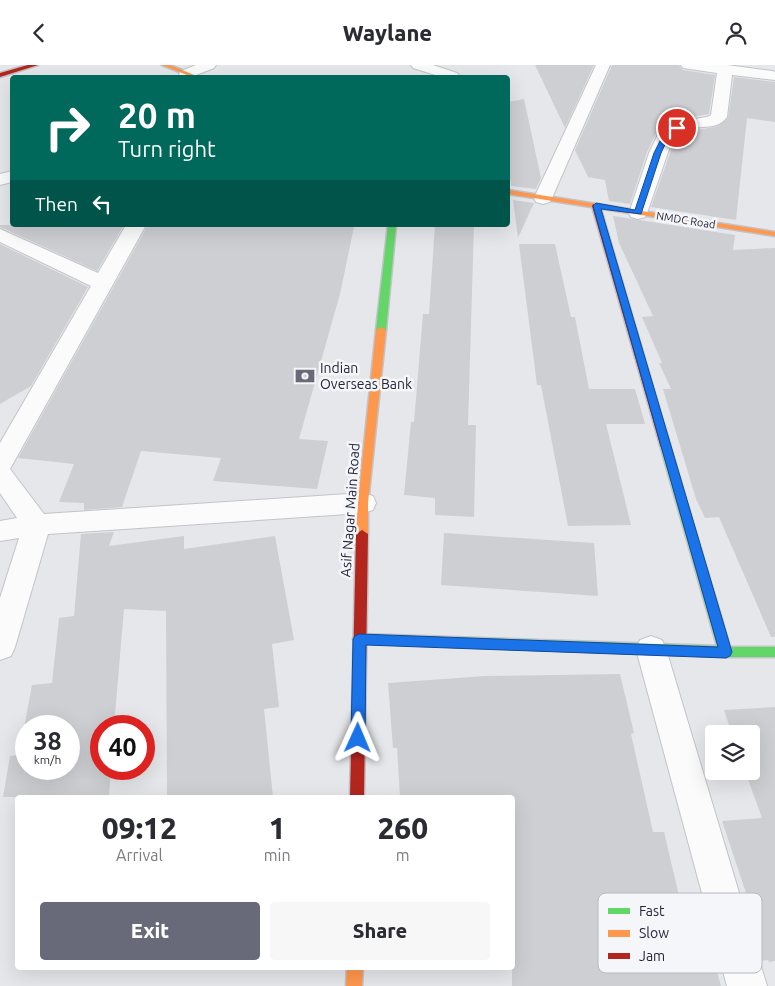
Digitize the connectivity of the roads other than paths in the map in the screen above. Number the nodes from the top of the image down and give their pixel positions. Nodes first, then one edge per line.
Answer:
1 (35, 65) edge
2 (165, 65) edge
3 (210, 65) edge
4 (418, 65) edge
5 (603, 65) edge
6 (688, 65) edge
7 (725, 69) junction
8 (454, 73) edge
9 (0, 75) edge
10 (189, 75) edge
11 (193, 75) edge
12 (772, 76) dead end
13 (510, 192) edge
14 (543, 197) junction
15 (596, 206) junction
16 (638, 213) junction
17 (135, 227) edge
18 (392, 227) edge
19 (775, 234) edge
20 (0, 235) edge
21 (102, 283) junction
22 (0, 465) edge
23 (0, 473) edge
24 (363, 503) junction
25 (37, 525) junction
26 (0, 531) edge
27 (359, 639) junction
28 (0, 647) edge
29 (651, 649) junction
30 (726, 652) junction
31 (775, 652) edge
32 (357, 795) edge
33 (721, 893) edge
34 (354, 970) edge
35 (743, 973) edge
36 (354, 986) edge
37 (747, 986) edge

1 - 9 street
2 - 10 street
3 - 11 street
4 - 8 street
5 - 14 street
6 - 7 street
7 - 12 street
7 - 16 street
13 - 14 street, NMDC Road
14 - 15 street, NMDC Road
15 - 16 street, NMDC Road
15 - 30 street
16 - 19 street, NMDC Road
17 - 21 street
18 - 24 street, Asif Nagar Main Road
20 - 21 street
21 - 22 street
23 - 25 street
24 - 25 street
24 - 27 street, Asif Nagar Main Road
25 - 26 street
25 - 28 street
27 - 29 street
27 - 32 street, Asif Nagar Main Road
29 - 30 street
29 - 33 street
30 - 31 street
34 - 36 street
35 - 37 street

